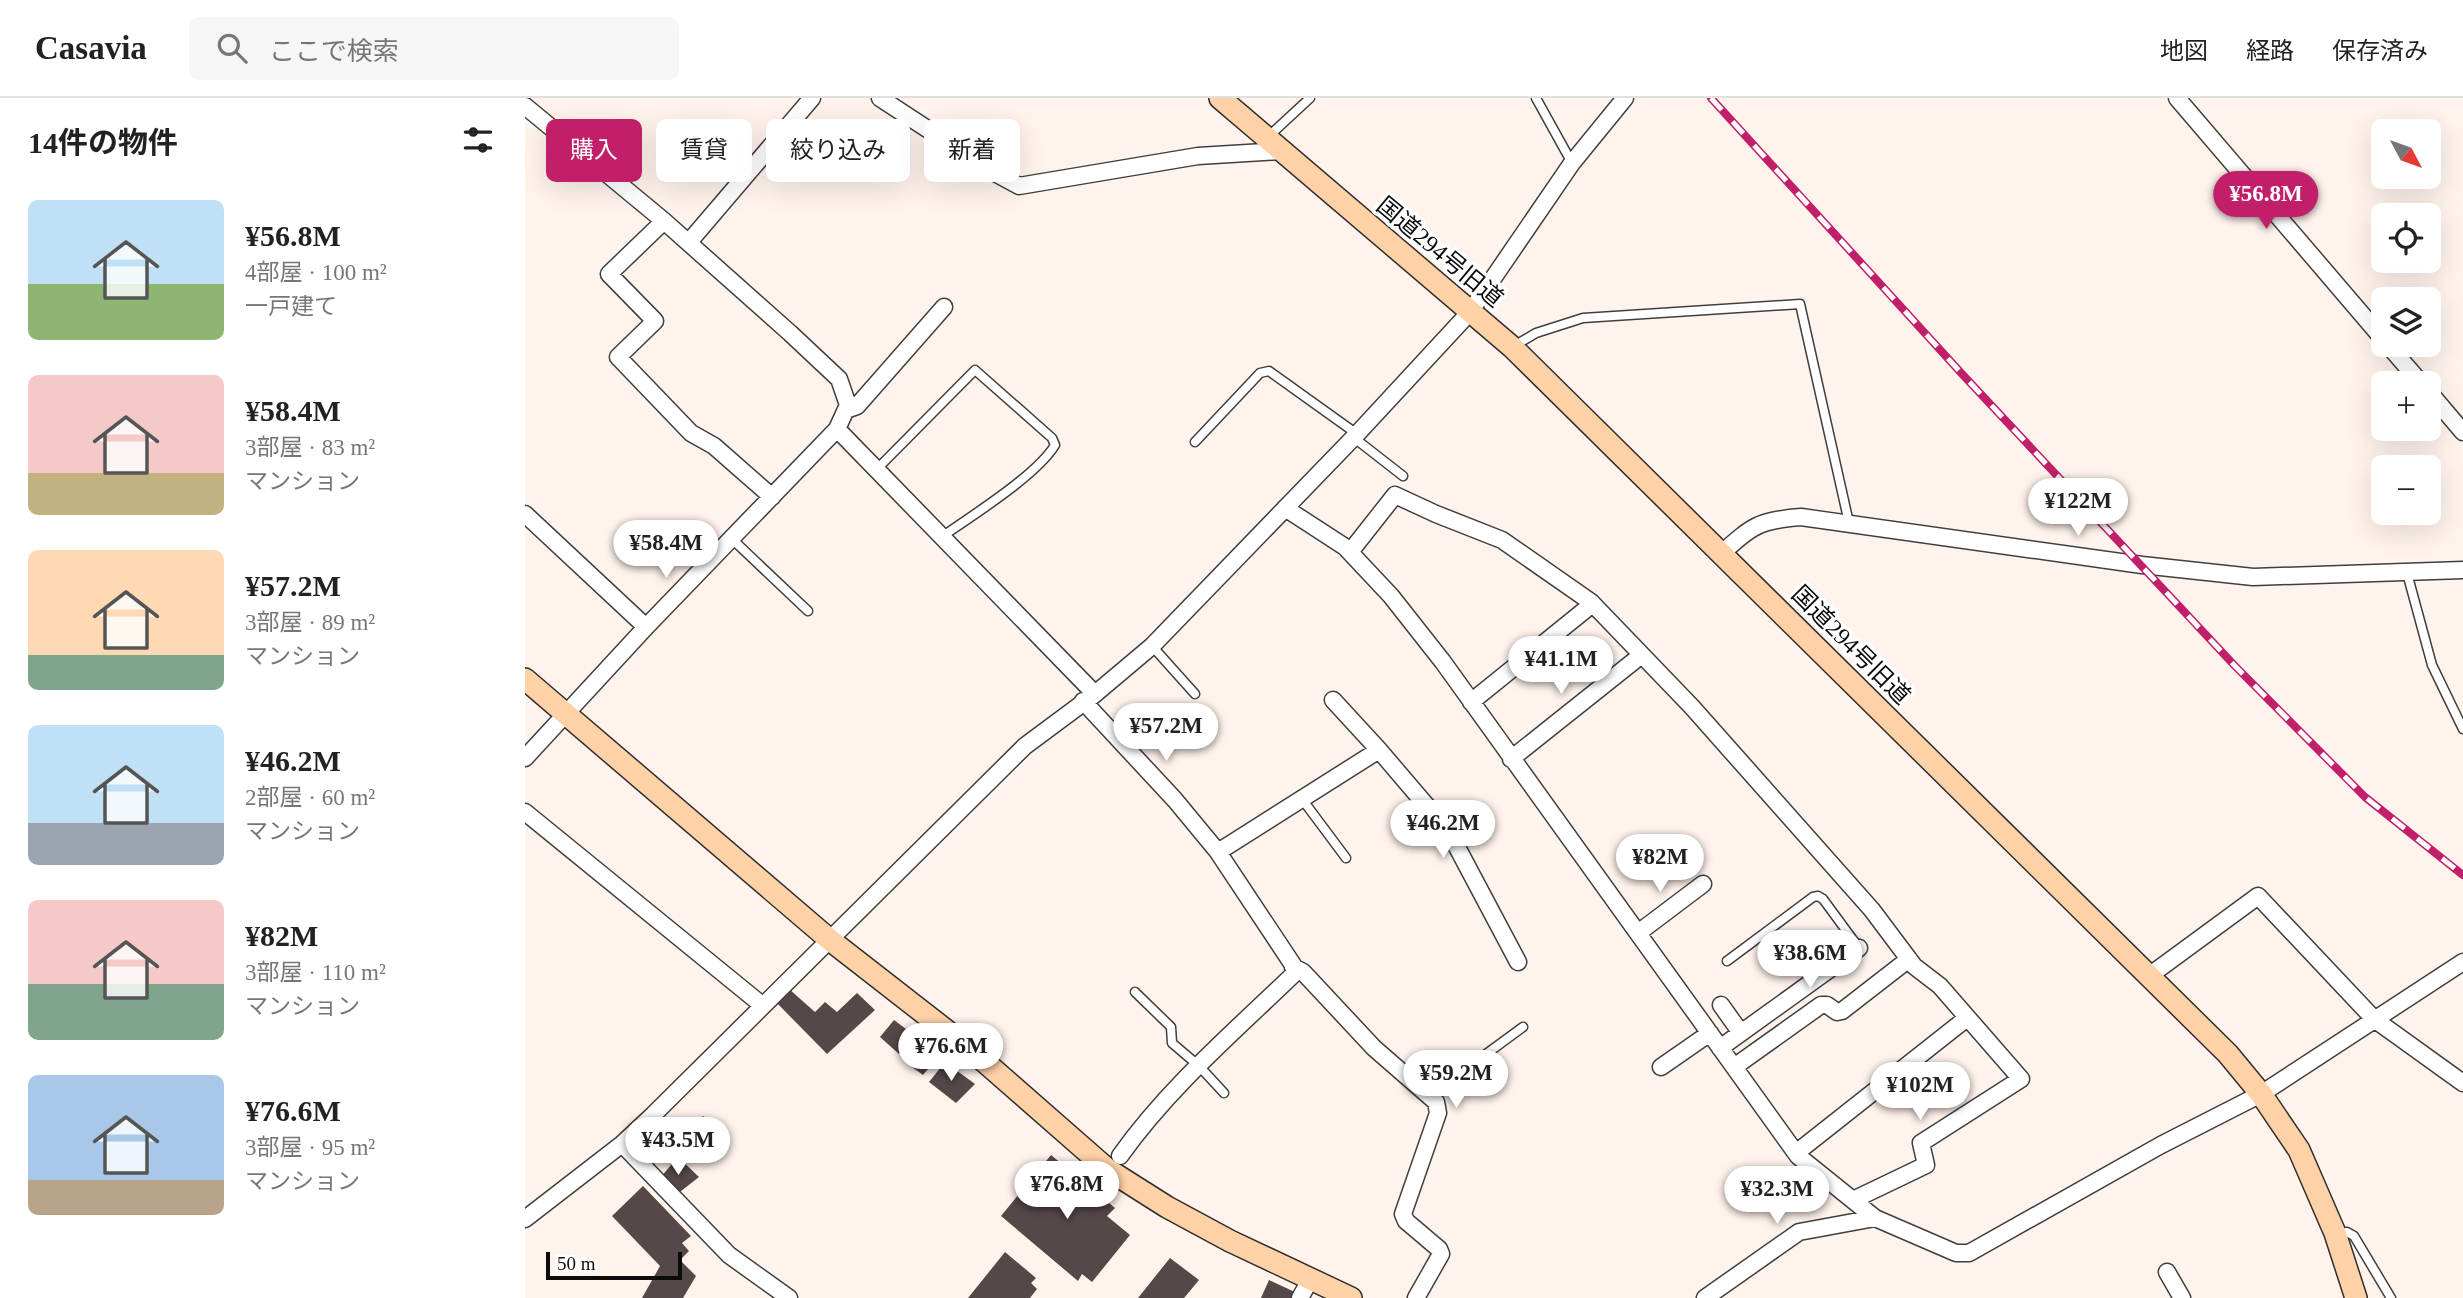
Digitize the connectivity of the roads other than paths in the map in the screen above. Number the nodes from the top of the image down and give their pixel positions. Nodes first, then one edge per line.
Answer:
1 (813, 98) edge
2 (880, 98) edge
3 (1220, 98) edge
4 (1310, 98) edge
5 (1537, 98) edge
6 (1625, 98) edge
7 (2177, 98) edge
8 (525, 106) edge
9 (1274, 144) junction
10 (1572, 163) junction
11 (664, 221) junction
12 (689, 242) junction
13 (944, 307) dead end
14 (1469, 312) junction
15 (2371, 325) edge
16 (1512, 347) junction
17 (2398, 357) edge
18 (2411, 371) edge
19 (2441, 407) edge
20 (846, 410) junction
21 (837, 429) junction
22 (2463, 432) edge
23 (1355, 436) junction
24 (1195, 442) dead end
25 (877, 469) junction
26 (1403, 476) dead end
27 (772, 497) junction
28 (1285, 509) junction
29 (525, 514) edge
30 (1849, 523) junction
31 (943, 536) junction
32 (732, 539) junction
33 (1350, 552) junction
34 (1721, 554) junction
35 (2463, 570) edge
36 (2407, 573) junction
37 (1585, 610) dead end
38 (808, 611) dead end
39 (646, 627) junction
40 (1152, 646) junction
41 (1634, 661) dead end
42 (525, 678) edge
43 (1195, 694) dead end
44 (1089, 697) junction
45 (1333, 700) dead end
46 (1471, 702) junction
47 (566, 713) junction
48 (2463, 729) edge
49 (1378, 750) junction
50 (525, 758) edge
51 (1511, 759) junction
52 (1302, 799) junction
53 (525, 812) edge
54 (1218, 852) junction
55 (1346, 858) dead end
56 (1703, 884) dead end
57 (1638, 933) junction
58 (830, 940) junction
59 (1859, 948) joint
60 (1909, 959) junction
61 (1727, 961) dead end
62 (1518, 962) dead end
63 (2463, 962) edge
64 (1293, 967) junction
65 (2149, 976) junction
66 (1135, 992) dead end
67 (762, 1004) junction
68 (1721, 1005) dead end
69 (1967, 1018) junction
70 (2374, 1019) junction
71 (1523, 1027) dead end
72 (1710, 1033) junction
73 (1741, 1033) junction
74 (1720, 1048) junction
75 (1199, 1066) junction
76 (1661, 1067) dead end
77 (1734, 1067) junction
78 (2463, 1083) edge
79 (1224, 1093) dead end
80 (2261, 1094) junction
81 (1429, 1097) junction
82 (622, 1144) junction
83 (1796, 1153) junction
84 (1120, 1156) dead end
85 (1853, 1200) junction
86 (1875, 1218) junction
87 (525, 1219) edge
88 (2335, 1233) junction
89 (2167, 1272) dead end
90 (1305, 1289) edge
91 (2353, 1297) edge
92 (789, 1298) edge
93 (1351, 1298) edge
94 (1416, 1298) edge
95 (1705, 1298) edge
96 (2182, 1298) edge
97 (2391, 1298) edge

1 - 12 street
2 - 9 street
3 - 9 street, 国道294号旧道
4 - 9 lane
5 - 10 lane
6 - 10 street
7 - 15 street
8 - 11 street
9 - 14 street, 国道294号旧道
10 - 14 street
11 - 12 street
11 - 27 street
12 - 20 street
13 - 20 street
14 - 16 street, 国道294号旧道
14 - 23 street
16 - 30 lane
16 - 34 street, 国道294号旧道
17 - 18 street
19 - 22 street
20 - 21 street
21 - 25 street
21 - 27 street
23 - 24 lane
23 - 26 lane
23 - 28 street
25 - 31 street
25 - 31 lane
27 - 32 street
28 - 33 street
28 - 40 street
29 - 39 street
30 - 34 street
30 - 36 street
31 - 44 street
32 - 38 lane
32 - 39 street
33 - 46 street
33 - 60 street
34 - 65 street, 国道294号旧道
35 - 36 street
36 - 48 lane
37 - 46 street
39 - 47 street
40 - 43 lane
40 - 44 street
41 - 51 street
42 - 47 street
44 - 54 street
44 - 58 street
45 - 49 street
46 - 51 street
47 - 50 street
47 - 58 street
49 - 52 street
49 - 62 street
51 - 57 street
52 - 54 street
52 - 55 lane
53 - 67 street
54 - 64 street
56 - 57 street
57 - 72 street
58 - 67 street
58 - 90 street
59 - 61 lane
59 - 73 street
60 - 69 street
60 - 77 street
63 - 70 street
64 - 75 street
64 - 81 street
65 - 70 street
65 - 80 street, 国道294号旧道
66 - 75 lane
67 - 82 street
68 - 73 street
69 - 83 street
69 - 85 street
70 - 78 street
70 - 80 street
71 - 81 lane
72 - 74 street
72 - 76 street
73 - 74 street
74 - 77 street
75 - 79 lane
75 - 84 street
77 - 83 street
80 - 86 street
80 - 88 street, 国道294号旧道
81 - 94 street
82 - 87 street
82 - 92 street
83 - 85 street
85 - 86 street
86 - 95 street
88 - 91 street, 国道294号旧道
88 - 97 lane
89 - 96 street
90 - 93 street

